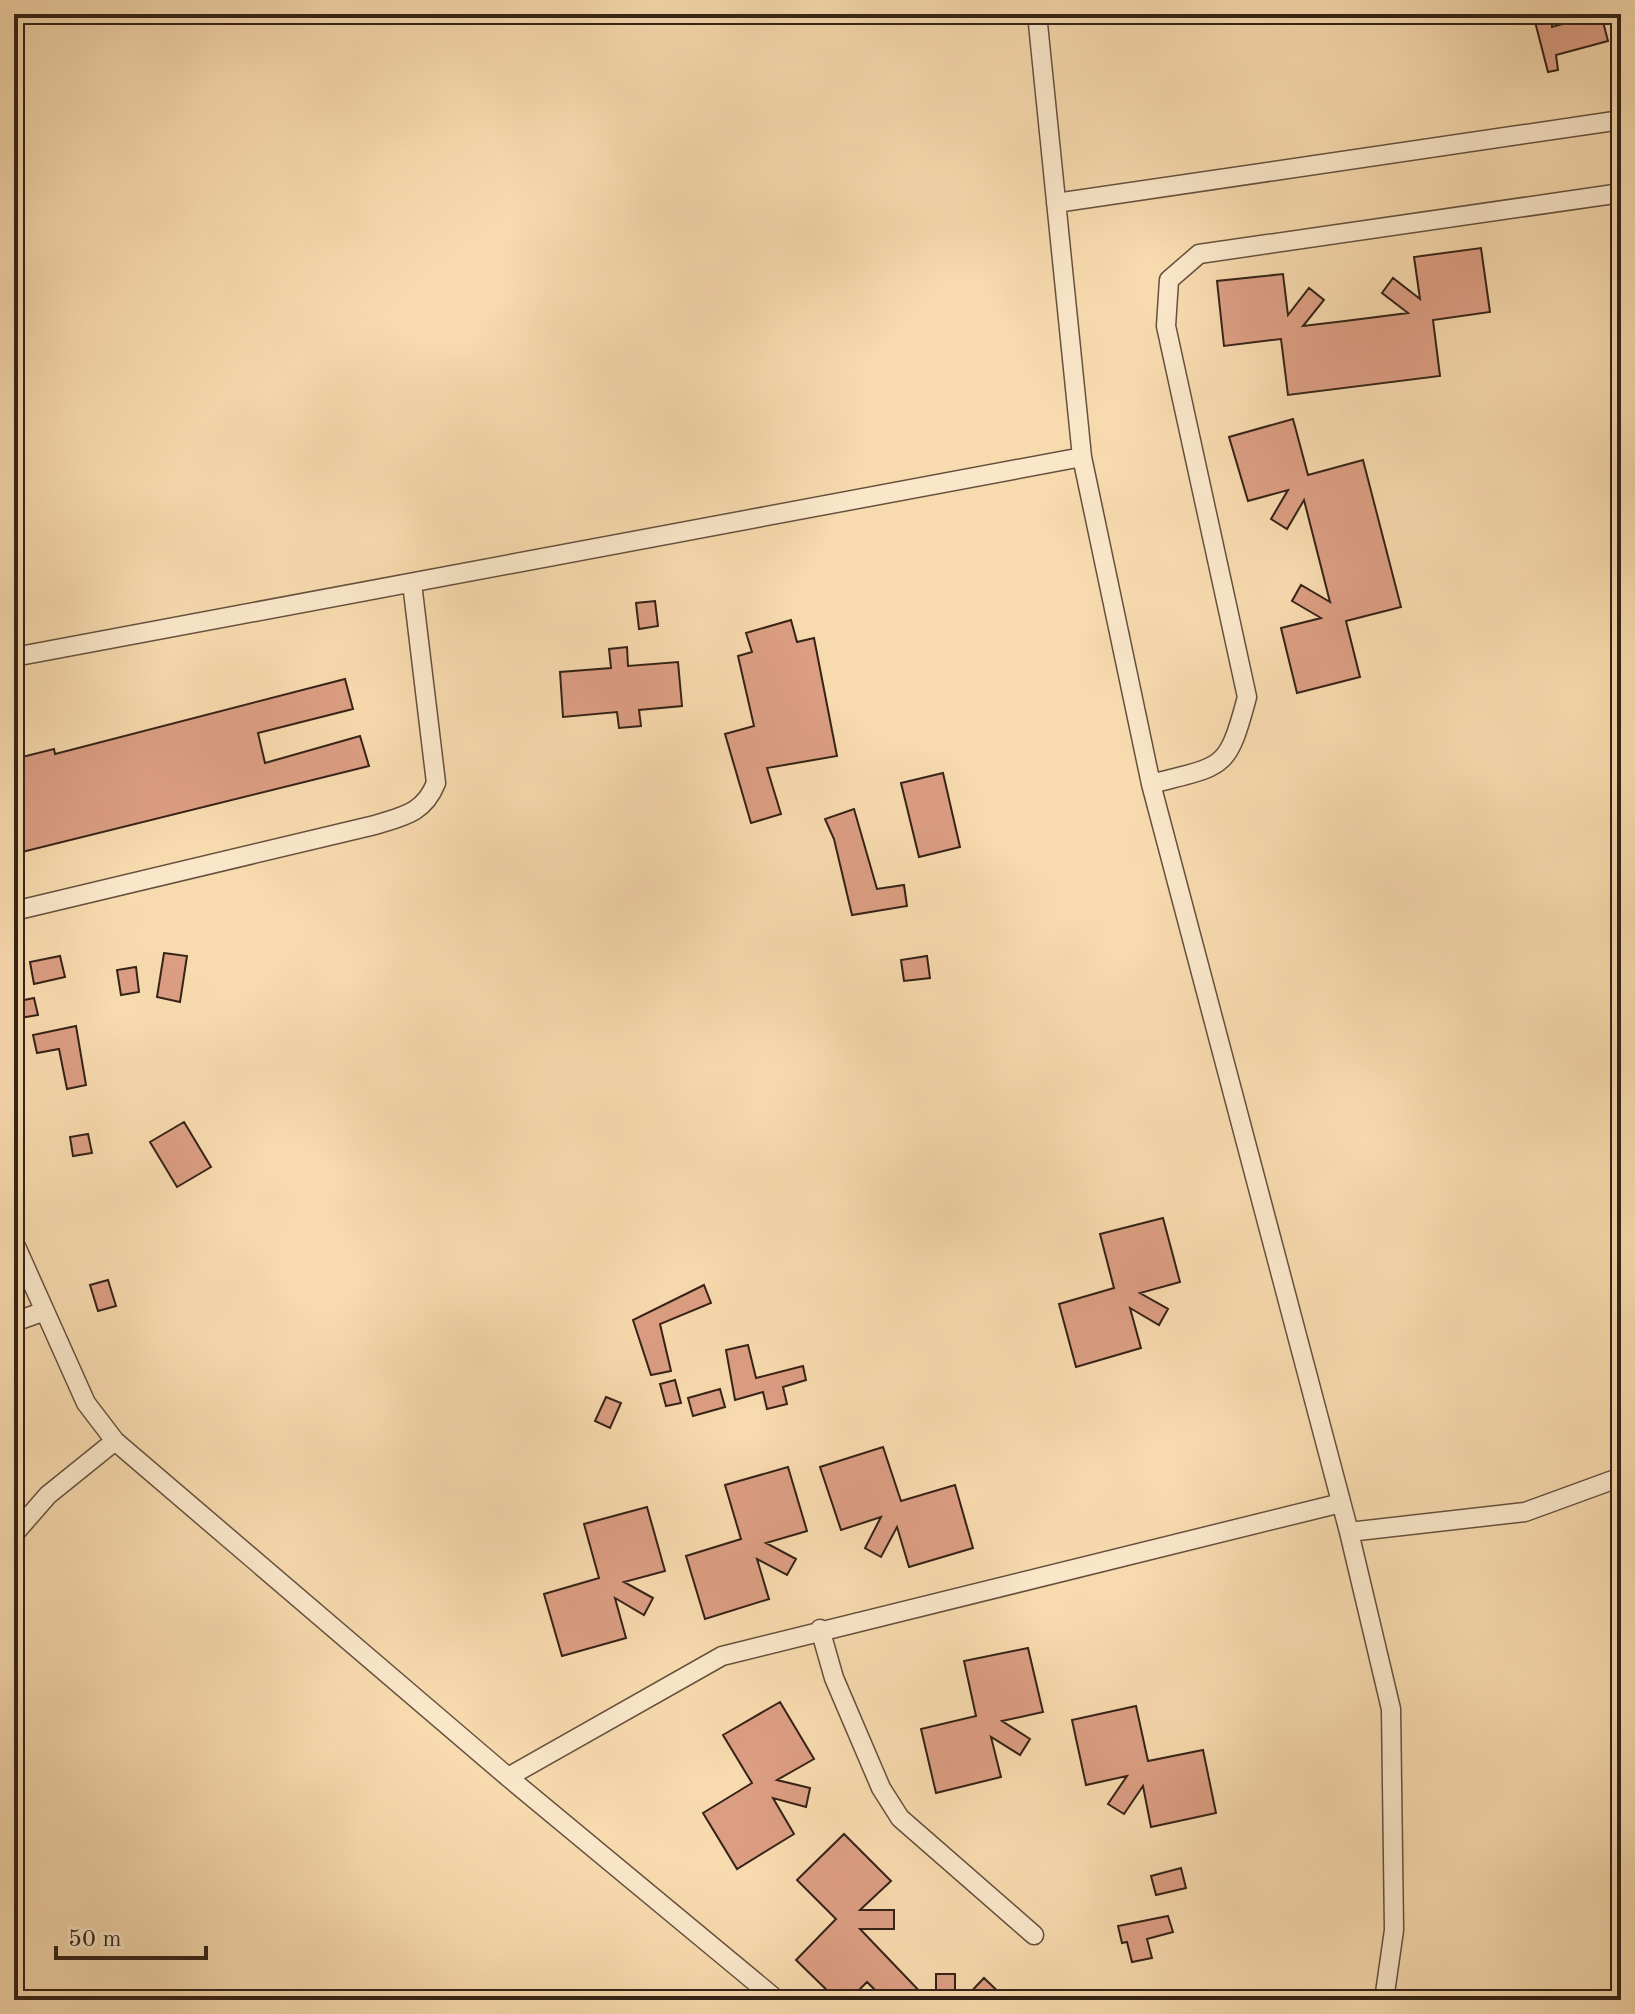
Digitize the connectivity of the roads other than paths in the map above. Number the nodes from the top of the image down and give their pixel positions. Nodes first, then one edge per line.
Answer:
1 (1037, 14) edge
2 (1621, 120) edge
3 (1621, 193) edge
4 (1056, 203) junction
5 (1082, 457) junction
6 (412, 583) junction
7 (14, 657) edge
8 (1151, 784) junction
9 (14, 911) edge
10 (14, 1242) edge
11 (45, 1311) junction
12 (14, 1322) edge
13 (115, 1441) junction
14 (1621, 1477) edge
15 (1341, 1503) junction
16 (1349, 1532) junction
17 (14, 1534) edge
18 (820, 1629) junction
19 (508, 1777) junction
20 (1034, 1935) dead end
21 (777, 2000) edge
22 (1384, 2000) edge

1 - 4 street
2 - 4 street
3 - 8 street
4 - 5 street
5 - 6 street
5 - 8 street
6 - 7 street
6 - 9 street
8 - 15 street
10 - 11 street
11 - 12 street
11 - 13 street
13 - 17 street
13 - 19 street
14 - 16 street
15 - 16 street
15 - 18 street
16 - 22 street
18 - 19 street
18 - 20 street
19 - 21 street

